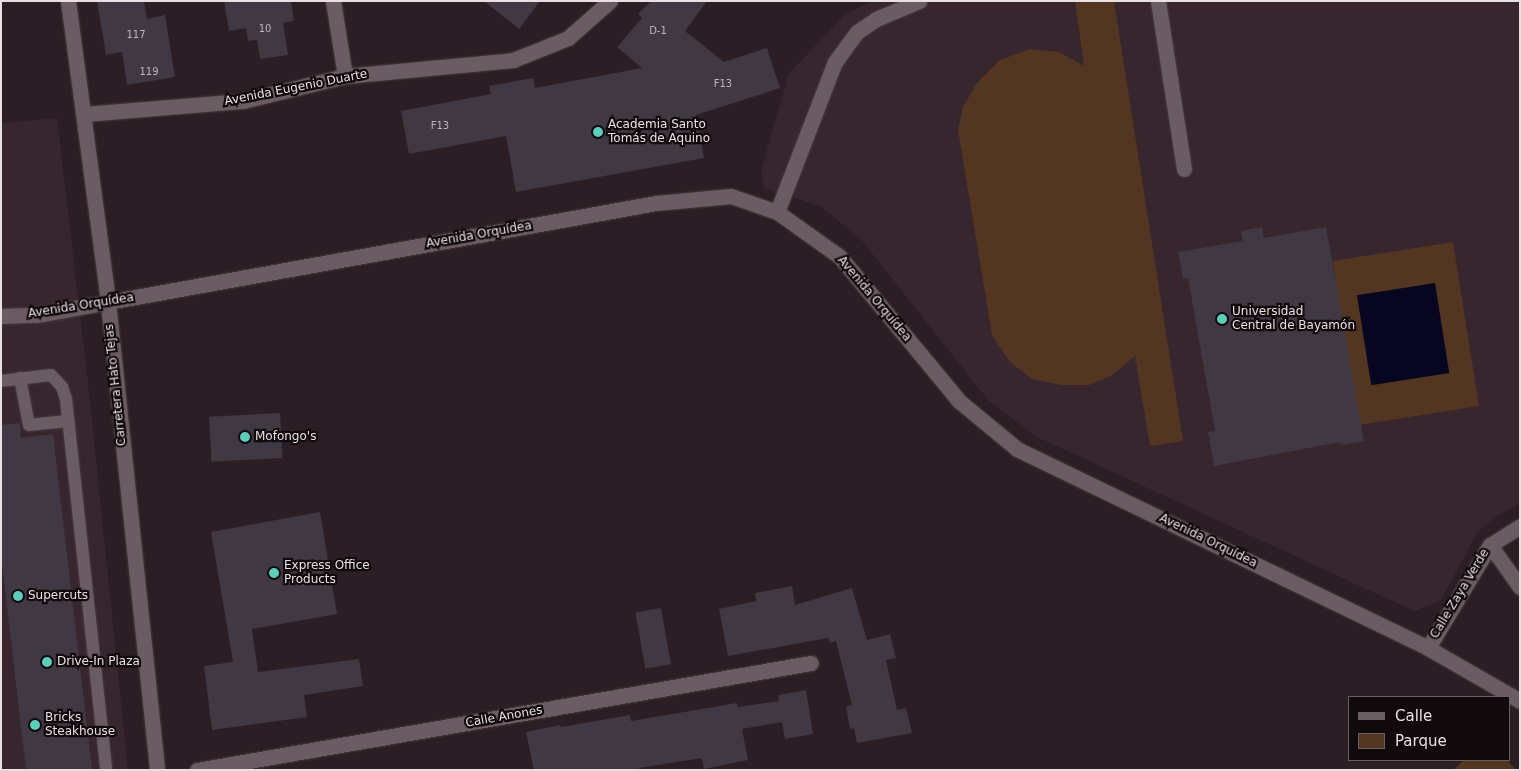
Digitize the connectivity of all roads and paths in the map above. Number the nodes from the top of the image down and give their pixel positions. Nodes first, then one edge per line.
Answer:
1 (68, 1) edge
2 (333, 1) edge
3 (610, 1) edge
4 (919, 1) edge
5 (1158, 1) edge
6 (345, 76) junction
7 (84, 114) junction
8 (1184, 169) dead end
9 (777, 212) junction
10 (108, 302) junction
11 (1, 316) edge
12 (20, 378) junction
13 (1, 381) edge
14 (67, 421) junction
15 (1520, 526) edge
16 (1490, 545) junction
17 (1520, 587) edge
18 (1428, 648) junction
19 (811, 663) dead end
20 (1520, 701) edge
21 (106, 770) edge
22 (157, 770) edge
23 (197, 770) edge

1 - 7 street, Carretera Hato Tejas
2 - 6 street
3 - 6 street, Avenida Eugenio Duarte
4 - 9 street
5 - 8 street
6 - 7 street, Avenida Eugenio Duarte
7 - 10 street, Carretera Hato Tejas
9 - 10 street, Avenida Orquídea
9 - 18 street, Avenida Orquídea
10 - 11 street, Avenida Orquídea
10 - 22 street, Carretera Hato Tejas
12 - 13 lane
12 - 14 lane
12 - 14 lane
14 - 21 lane
15 - 16 street, Calle Zaya Verde
16 - 17 street
16 - 18 street, Calle Zaya Verde
18 - 20 street, Avenida Orquídea
19 - 23 street, Calle Anones

